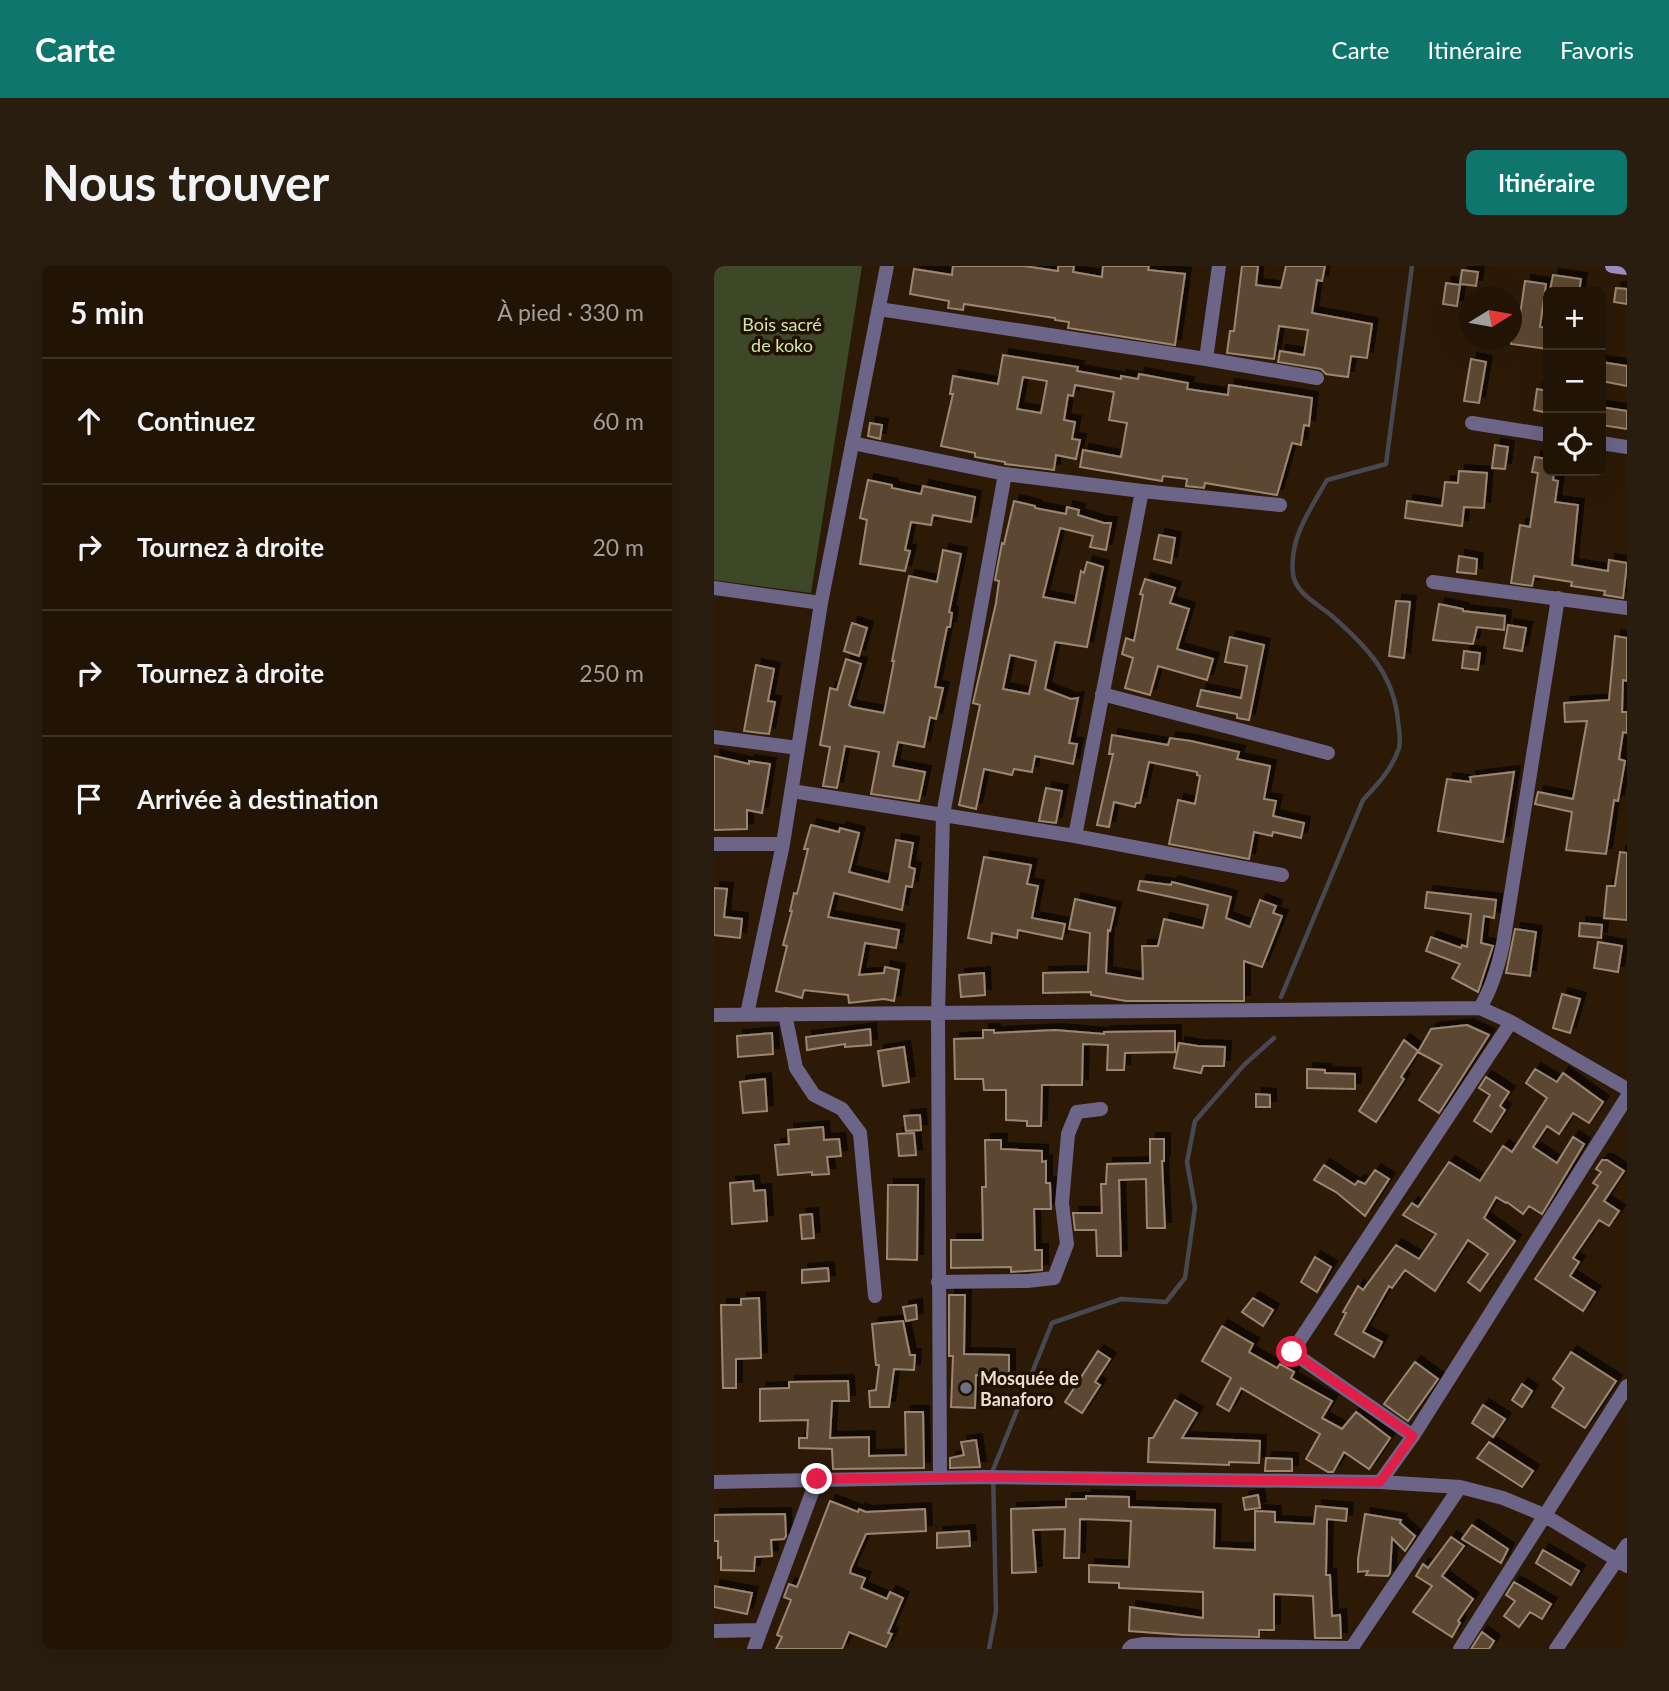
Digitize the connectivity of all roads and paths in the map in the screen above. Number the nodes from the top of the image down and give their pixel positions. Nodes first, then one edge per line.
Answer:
1 (887, 266) edge
2 (1219, 266) edge
3 (1612, 266) edge
4 (1627, 268) edge
5 (879, 309) junction
6 (1206, 359) junction
7 (1317, 378) dead end
8 (1472, 423) dead end
9 (1543, 434) edge
10 (852, 443) junction
11 (1606, 444) edge
12 (1627, 447) edge
13 (1005, 474) junction
14 (1142, 492) junction
15 (1280, 505) dead end
16 (1433, 582) dead end
17 (714, 588) edge
18 (1558, 598) junction
19 (821, 603) junction
20 (1627, 608) edge
21 (1102, 694) junction
22 (714, 737) edge
23 (798, 748) junction
24 (1328, 753) dead end
25 (792, 790) junction
26 (943, 815) junction
27 (1075, 836) junction
28 (714, 844) edge
29 (783, 844) junction
30 (1282, 875) dead end
31 (1480, 1008) junction
32 (938, 1013) junction
33 (747, 1014) junction
34 (785, 1014) junction
35 (714, 1016) edge
36 (1511, 1022) junction
37 (1627, 1089) edge
38 (1627, 1097) edge
39 (1101, 1109) dead end
40 (939, 1282) junction
41 (875, 1296) dead end
42 (1627, 1386) edge
43 (1413, 1436) junction
44 (940, 1478) junction
45 (817, 1479) junction
46 (714, 1482) edge
47 (1380, 1482) junction
48 (1460, 1487) junction
49 (1544, 1515) junction
50 (1627, 1545) edge
51 (1622, 1563) edge
52 (761, 1630) junction
53 (714, 1631) edge
54 (754, 1649) edge
55 (1129, 1649) edge
56 (1351, 1649) edge
57 (1460, 1649) edge
58 (1556, 1649) edge

1 - 5 street
2 - 6 street
3 - 4 street
5 - 6 street
5 - 10 street
6 - 7 street
8 - 9 street
10 - 13 street
10 - 19 street
11 - 12 street
13 - 14 street
13 - 26 street
14 - 15 street
14 - 21 street
16 - 18 street
17 - 19 street
18 - 20 street
18 - 31 street
19 - 23 street
21 - 24 street
21 - 27 street
22 - 23 street
23 - 25 street
25 - 26 street
25 - 29 street
26 - 27 street
26 - 32 street
27 - 30 street
28 - 29 street
29 - 33 street
31 - 32 street
31 - 36 street
32 - 34 street
32 - 40 street
33 - 34 street
33 - 35 street
34 - 41 street
36 - 37 street
36 - 43 street
38 - 43 street
39 - 40 street
40 - 44 street
42 - 49 street
43 - 47 street
44 - 45 street
44 - 47 street
45 - 46 street
45 - 52 street
47 - 48 street
48 - 49 street
48 - 56 street
49 - 51 street
49 - 57 street
50 - 51 street
51 - 58 street
52 - 53 street
52 - 54 street
55 - 56 street

